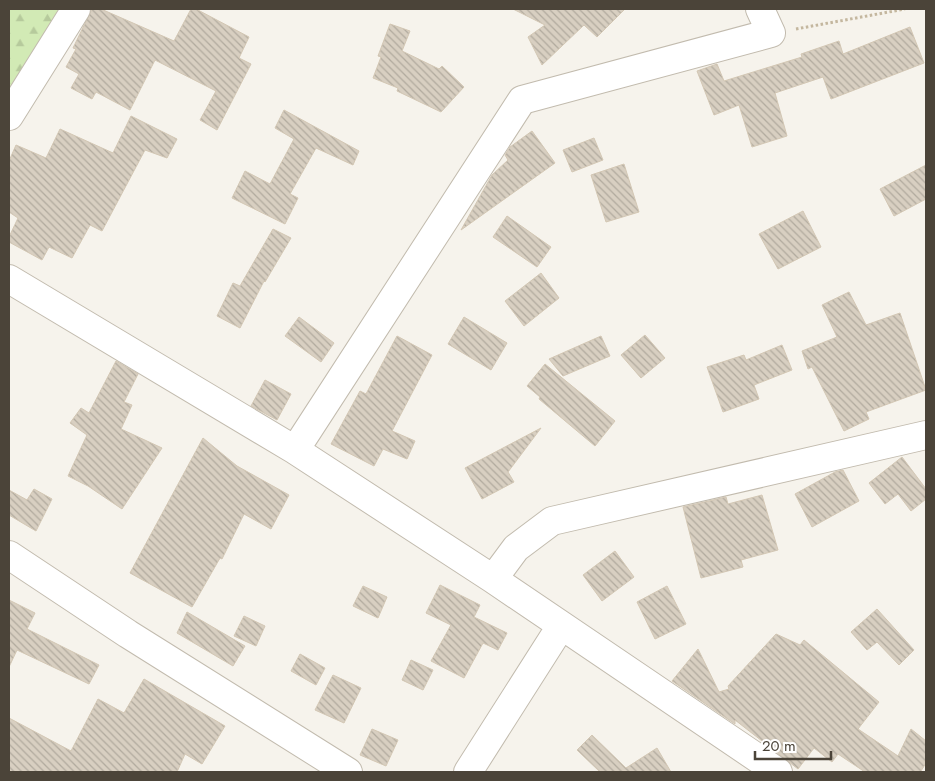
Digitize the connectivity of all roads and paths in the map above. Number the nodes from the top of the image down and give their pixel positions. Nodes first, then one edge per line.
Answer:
1 (76, 9) edge
2 (760, 9) edge
3 (905, 9) edge
4 (771, 33) junction
5 (9, 116) edge
6 (9, 279) edge
7 (926, 435) edge
8 (294, 450) junction
9 (9, 555) edge
10 (493, 578) junction
11 (561, 626) junction
12 (348, 772) edge
13 (468, 772) edge
14 (778, 772) edge

1 - 5 street
2 - 4 street
3 - 4 path
4 - 8 street
6 - 8 street
7 - 10 street
8 - 10 street
9 - 12 street
10 - 11 street
11 - 13 street
11 - 14 street

